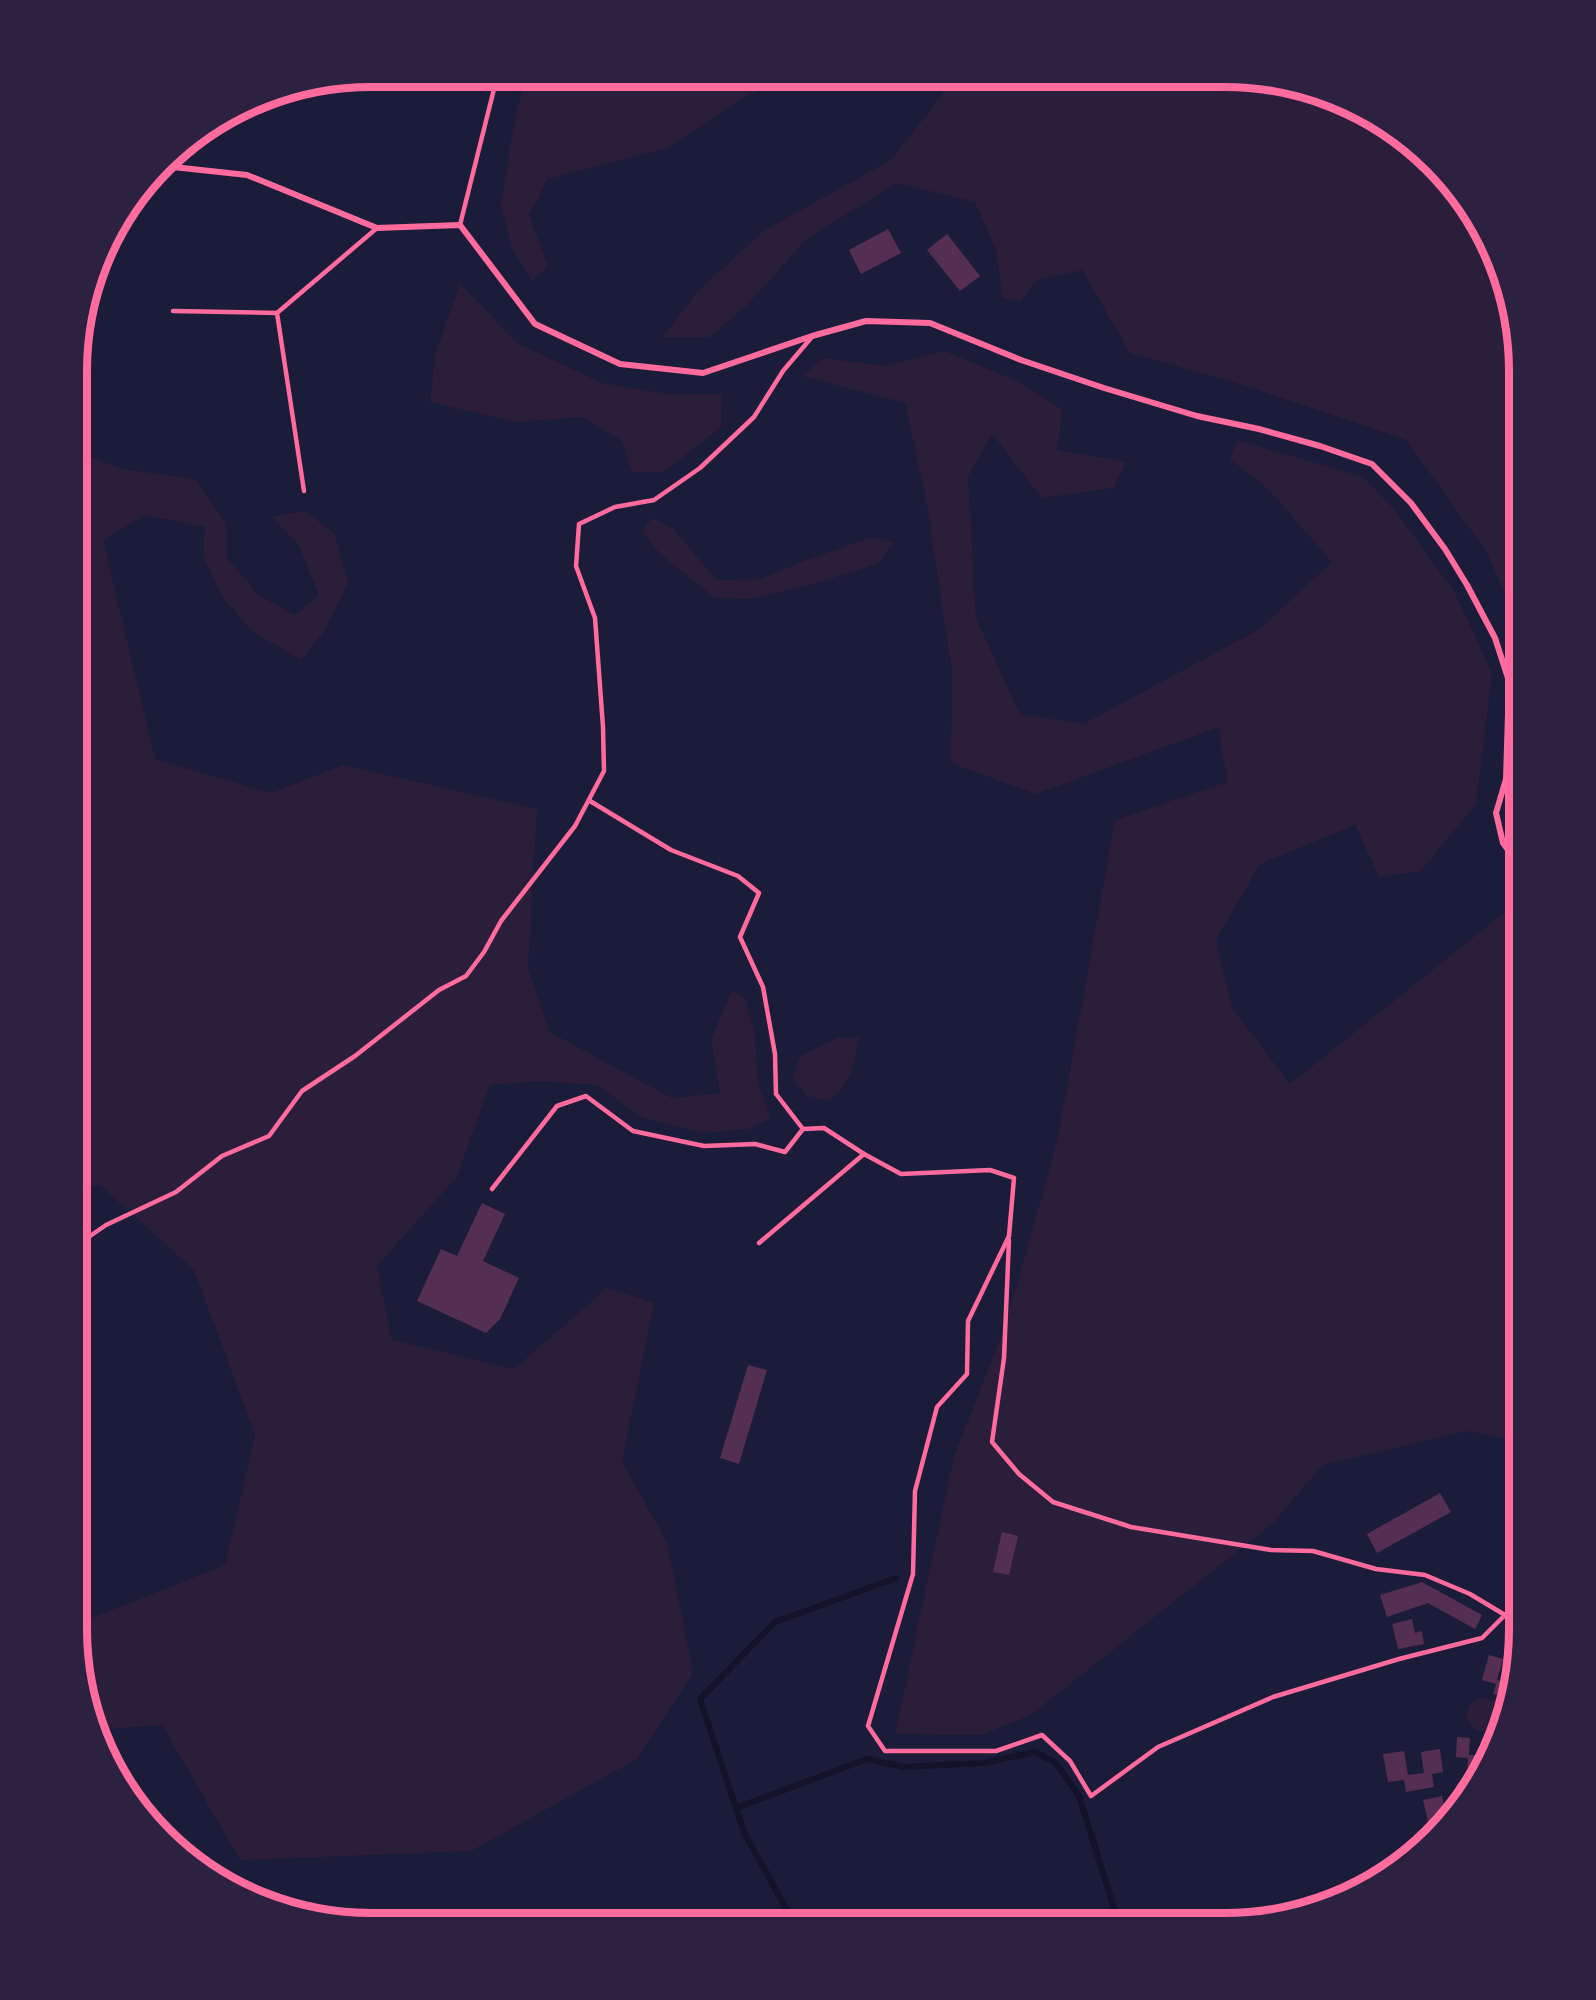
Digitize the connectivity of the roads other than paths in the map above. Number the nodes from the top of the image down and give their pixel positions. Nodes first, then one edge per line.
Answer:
1 (494, 87) edge
2 (173, 167) edge
3 (460, 225) junction
4 (377, 228) junction
5 (173, 311) dead end
6 (277, 313) junction
7 (812, 336) junction
8 (304, 491) dead end
9 (1509, 681) edge
10 (1509, 681) edge
11 (590, 801) junction
12 (1509, 851) edge
13 (803, 1129) junction
14 (864, 1154) junction
15 (492, 1190) dead end
16 (1009, 1236) junction
17 (87, 1238) edge
18 (759, 1244) dead end
19 (1505, 1615) junction
20 (1509, 1617) edge

1 - 3 lane
2 - 4 street
3 - 4 street
3 - 7 street
4 - 6 lane
5 - 6 lane
6 - 8 lane
7 - 10 street
7 - 11 lane
9 - 12 street
11 - 13 lane
11 - 17 lane
13 - 14 lane
13 - 15 lane
14 - 16 lane
14 - 18 lane
16 - 19 lane
16 - 19 lane
19 - 20 lane

